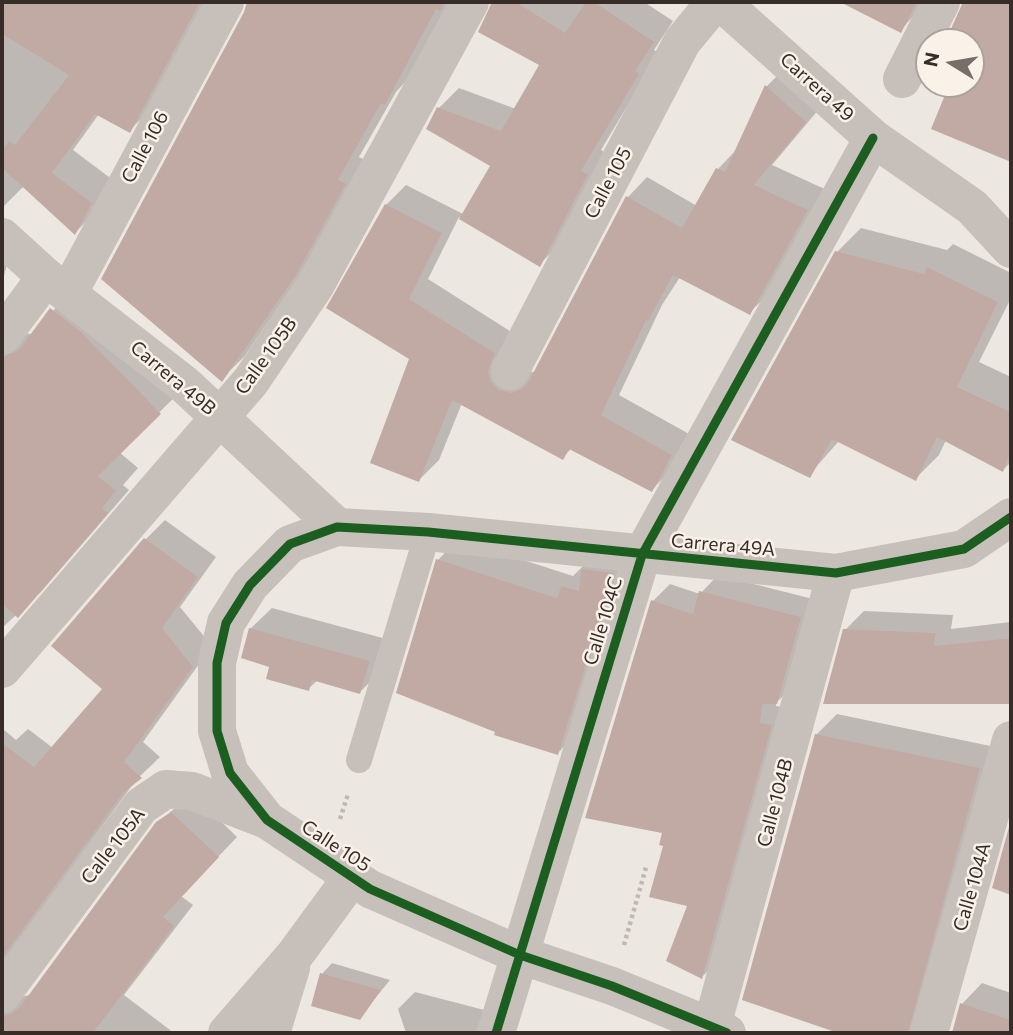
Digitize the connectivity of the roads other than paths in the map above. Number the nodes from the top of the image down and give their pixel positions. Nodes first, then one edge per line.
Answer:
1 (225, 2) edge
2 (470, 2) edge
3 (715, 2) edge
4 (721, 2) edge
5 (941, 2) edge
6 (902, 79) dead end
7 (873, 138) junction
8 (2, 237) edge
9 (1011, 249) edge
10 (57, 286) junction
11 (2, 336) edge
12 (510, 370) dead end
13 (219, 417) junction
14 (1011, 517) edge
15 (337, 527) junction
16 (428, 532) junction
17 (642, 555) junction
18 (836, 573) junction
19 (2, 669) edge
20 (1011, 740) edge
21 (359, 760) road end
22 (267, 820) junction
23 (339, 870) junction
24 (520, 955) junction
25 (294, 956) junction
26 (2, 993) edge
27 (716, 1031) edge
28 (227, 1033) edge
29 (271, 1033) edge
30 (496, 1033) edge
31 (929, 1033) edge

1 - 10 street, Calle 106
2 - 13 street, Calle 105B
3 - 12 street, Calle 105
4 - 7 street, Carrera 49
5 - 6 street
7 - 9 street, Carrera 49
7 - 17 street, Calle 104C
8 - 10 street, Carrera 49B
10 - 11 street, Calle 106
10 - 13 street, Carrera 49B
13 - 15 street, Carrera 49B
13 - 19 street, Calle 105B
14 - 18 street, Carrera 49A
15 - 16 street, Carrera 49A
15 - 22 street, Calle 105
16 - 17 street, Carrera 49A
16 - 21 lane
17 - 18 street, Carrera 49A
17 - 24 street, Calle 104C
18 - 27 street, Calle 104B
20 - 31 street, Calle 104A
22 - 23 street, Calle 105
22 - 26 street, Calle 105A
23 - 24 street, Calle 105
23 - 25 street, Calle 105
24 - 27 street, Calle 105
24 - 30 street, Calle 104C
25 - 28 street, Calle 105
25 - 29 street

